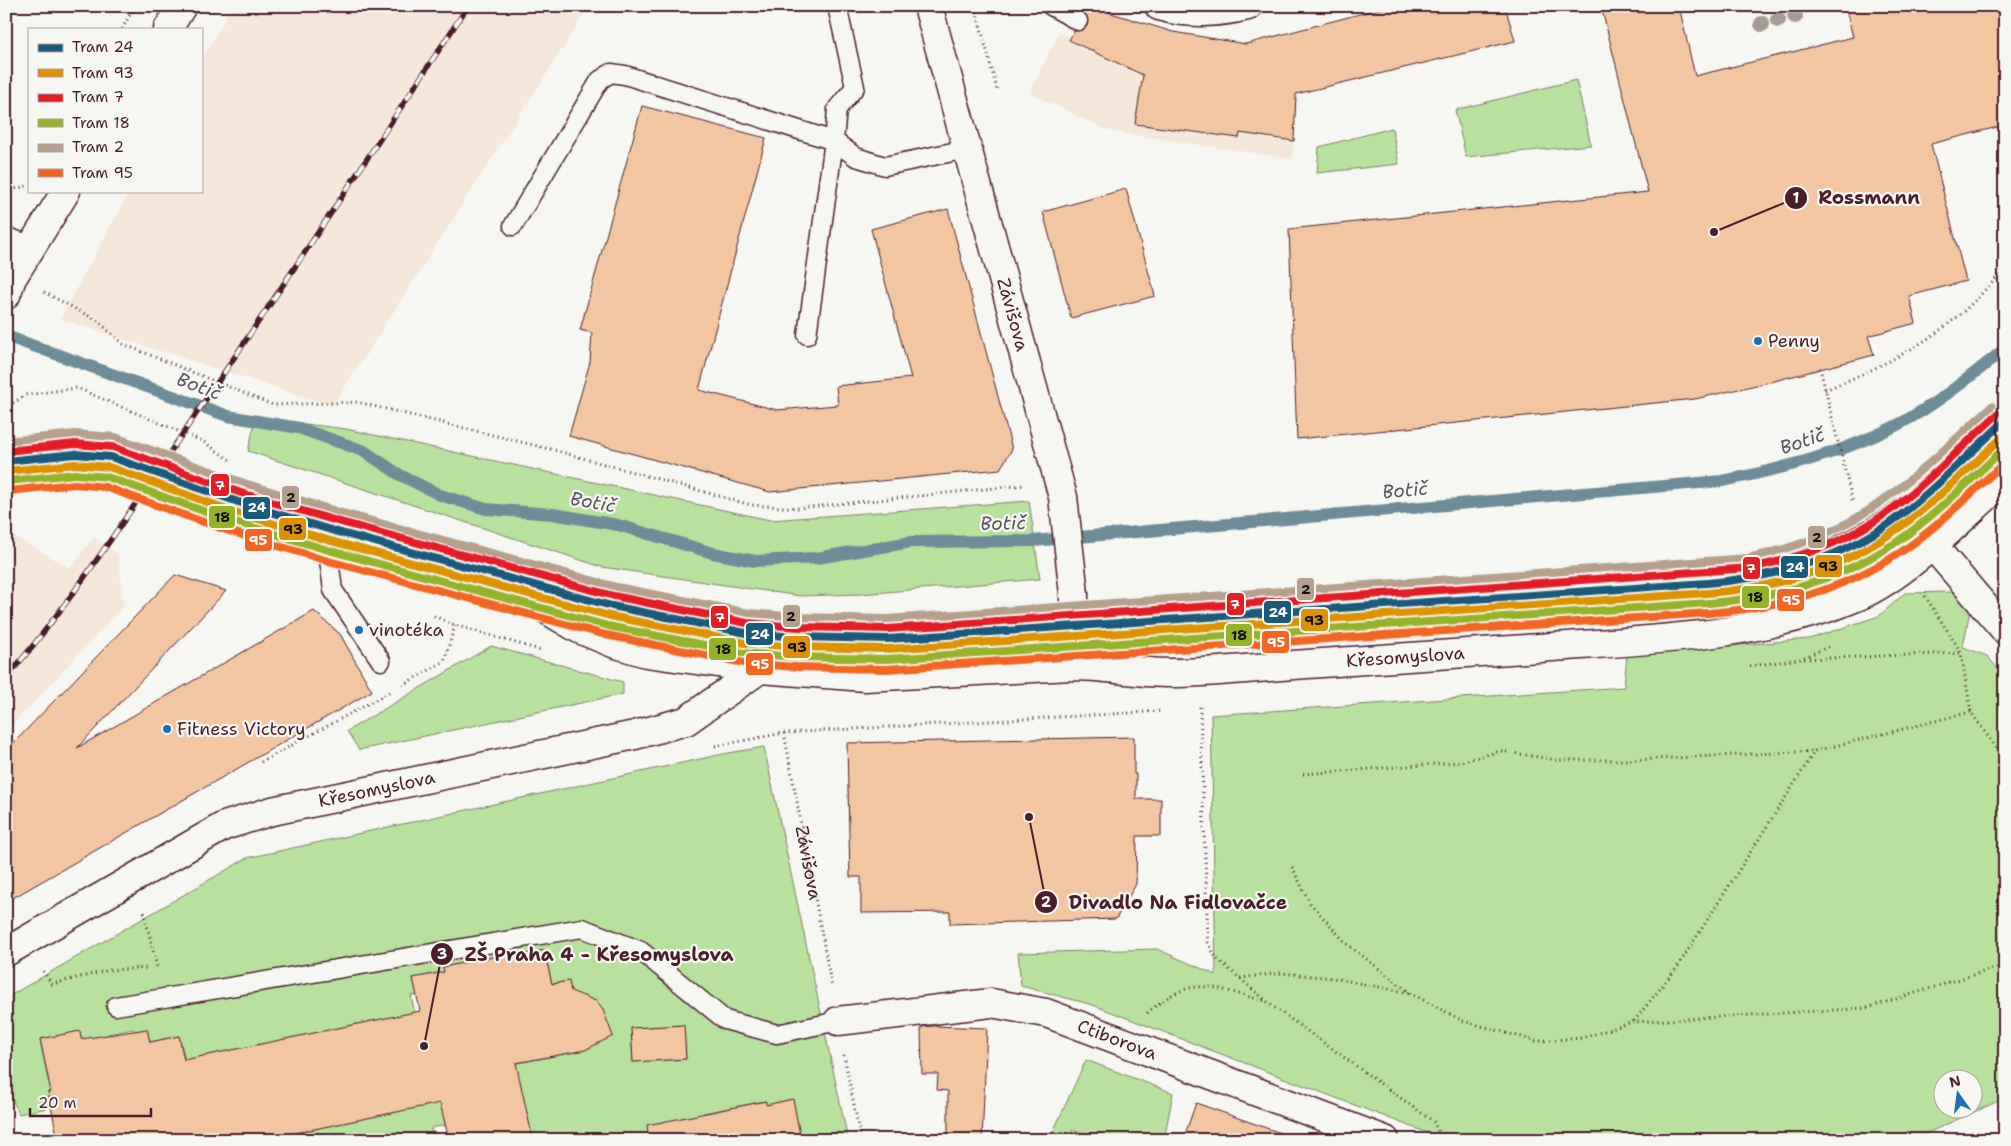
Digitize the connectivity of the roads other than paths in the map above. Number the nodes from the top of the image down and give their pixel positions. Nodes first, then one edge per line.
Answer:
1 (182, 6) edge
2 (837, 6) edge
3 (929, 6) edge
4 (1051, 6) edge
5 (1159, 6) edge
6 (1248, 6) edge
7 (1078, 21) dead end
8 (169, 28) edge
9 (834, 141) junction
10 (967, 149) junction
11 (65, 192) edge
12 (513, 226) dead end
13 (18, 246) edge
14 (9, 286) edge
15 (807, 334) dead end
16 (2005, 421) edge
17 (6, 472) edge
18 (2005, 480) edge
19 (1904, 512) junction
20 (326, 537) junction
21 (1932, 545) junction
22 (500, 587) junction
23 (1074, 626) junction
24 (2005, 630) edge
25 (802, 632) junction
26 (382, 661) dead end
27 (760, 669) junction
28 (6, 952) edge
29 (116, 1006) dead end
30 (838, 1021) joint
31 (1385, 1140) edge

1 - 8 main road
2 - 9 lane
3 - 10 main road, Závišova
4 - 7 lane
5 - 6 main road
9 - 10 lane
9 - 12 lane
9 - 15 lane
10 - 23 main road, Závišova
11 - 13 main road
13 - 14 main road
16 - 19 main road, Křesomyslova
17 - 20 main road, Křesomyslova
18 - 21 main road, Křesomyslova
19 - 21 main road
19 - 23 main road, Křesomyslova
20 - 22 main road, Křesomyslova
20 - 26 lane
21 - 24 main road
21 - 27 main road, Křesomyslova
22 - 25 main road, Křesomyslova
22 - 27 main road, Křesomyslova
23 - 25 main road, Křesomyslova
25 - 27 main road, Křesomyslova
27 - 28 main road, Křesomyslova
29 - 30 lane
30 - 31 main road, Ctiborova

